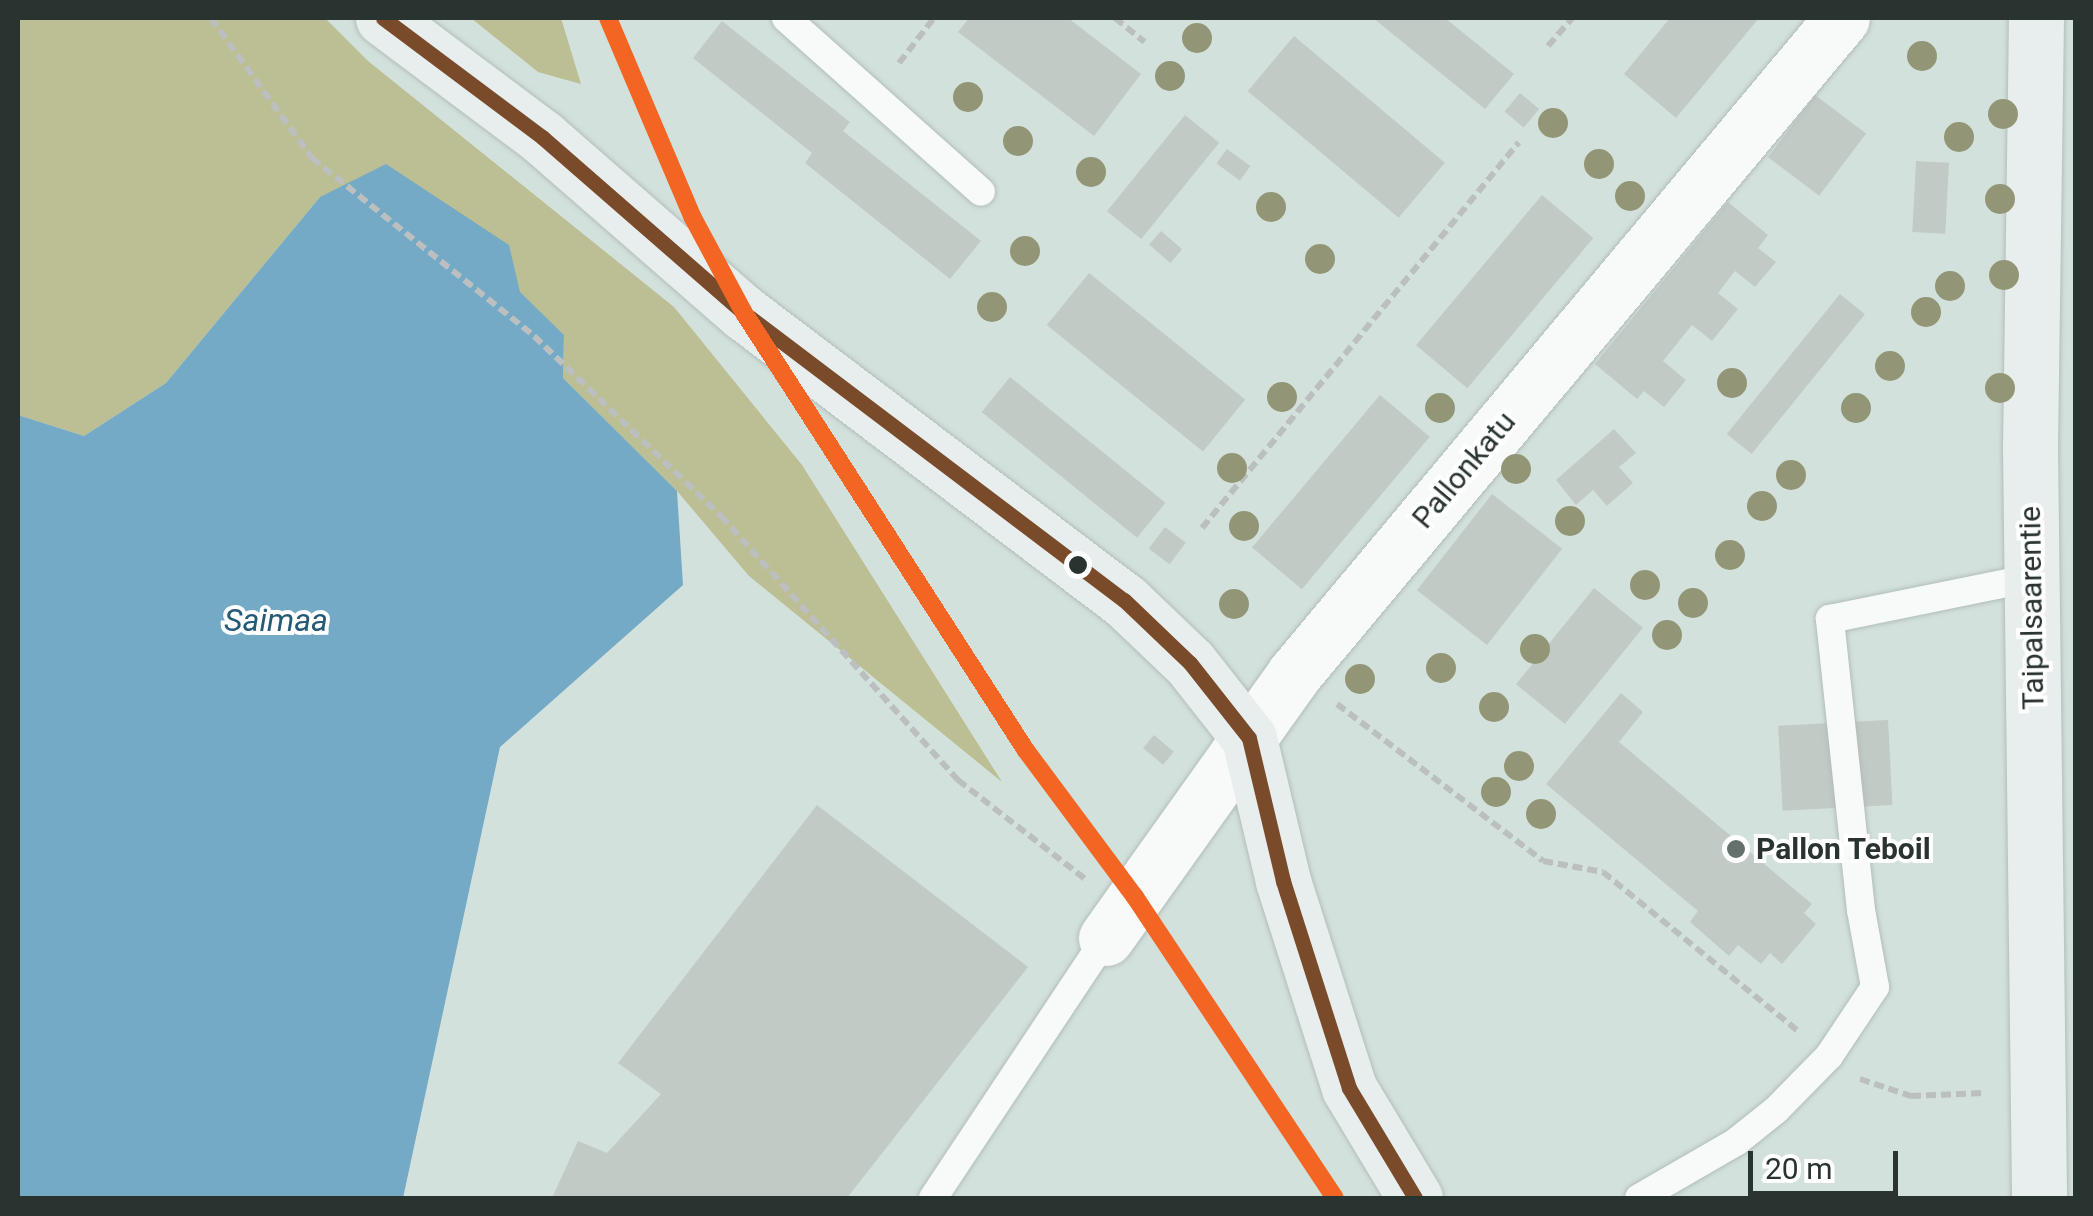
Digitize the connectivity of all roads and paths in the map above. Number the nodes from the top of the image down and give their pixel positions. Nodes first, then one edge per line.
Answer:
1 (210, 18) edge
2 (383, 18) edge
3 (786, 18) edge
4 (934, 18) edge
5 (1115, 18) edge
6 (1572, 18) edge
7 (1842, 18) edge
8 (2036, 18) edge
9 (1145, 42) dead end
10 (1548, 46) dead end
11 (899, 63) dead end
12 (1519, 142) dead end
13 (981, 192) dead end
14 (1202, 528) dead end
15 (2032, 578) junction
16 (1295, 673) junction
17 (1249, 738) junction
18 (1113, 928) junction
19 (1829, 1056) junction
20 (1982, 1094) dead end
21 (933, 1198) edge
22 (1415, 1198) edge
23 (1639, 1198) edge
24 (2039, 1198) edge

1 - 18 path
2 - 17 street
3 - 13 lane
4 - 11 path
5 - 9 path
6 - 10 path
7 - 16 street, Pallonkatu
8 - 15 street, Taipalsaarentie
12 - 14 path
15 - 19 lane
15 - 24 street, Taipalsaarentie
16 - 17 street, Pallonkatu
16 - 19 path
17 - 18 street, Pallonkatu
17 - 22 street
18 - 21 lane
19 - 20 path
19 - 23 lane

